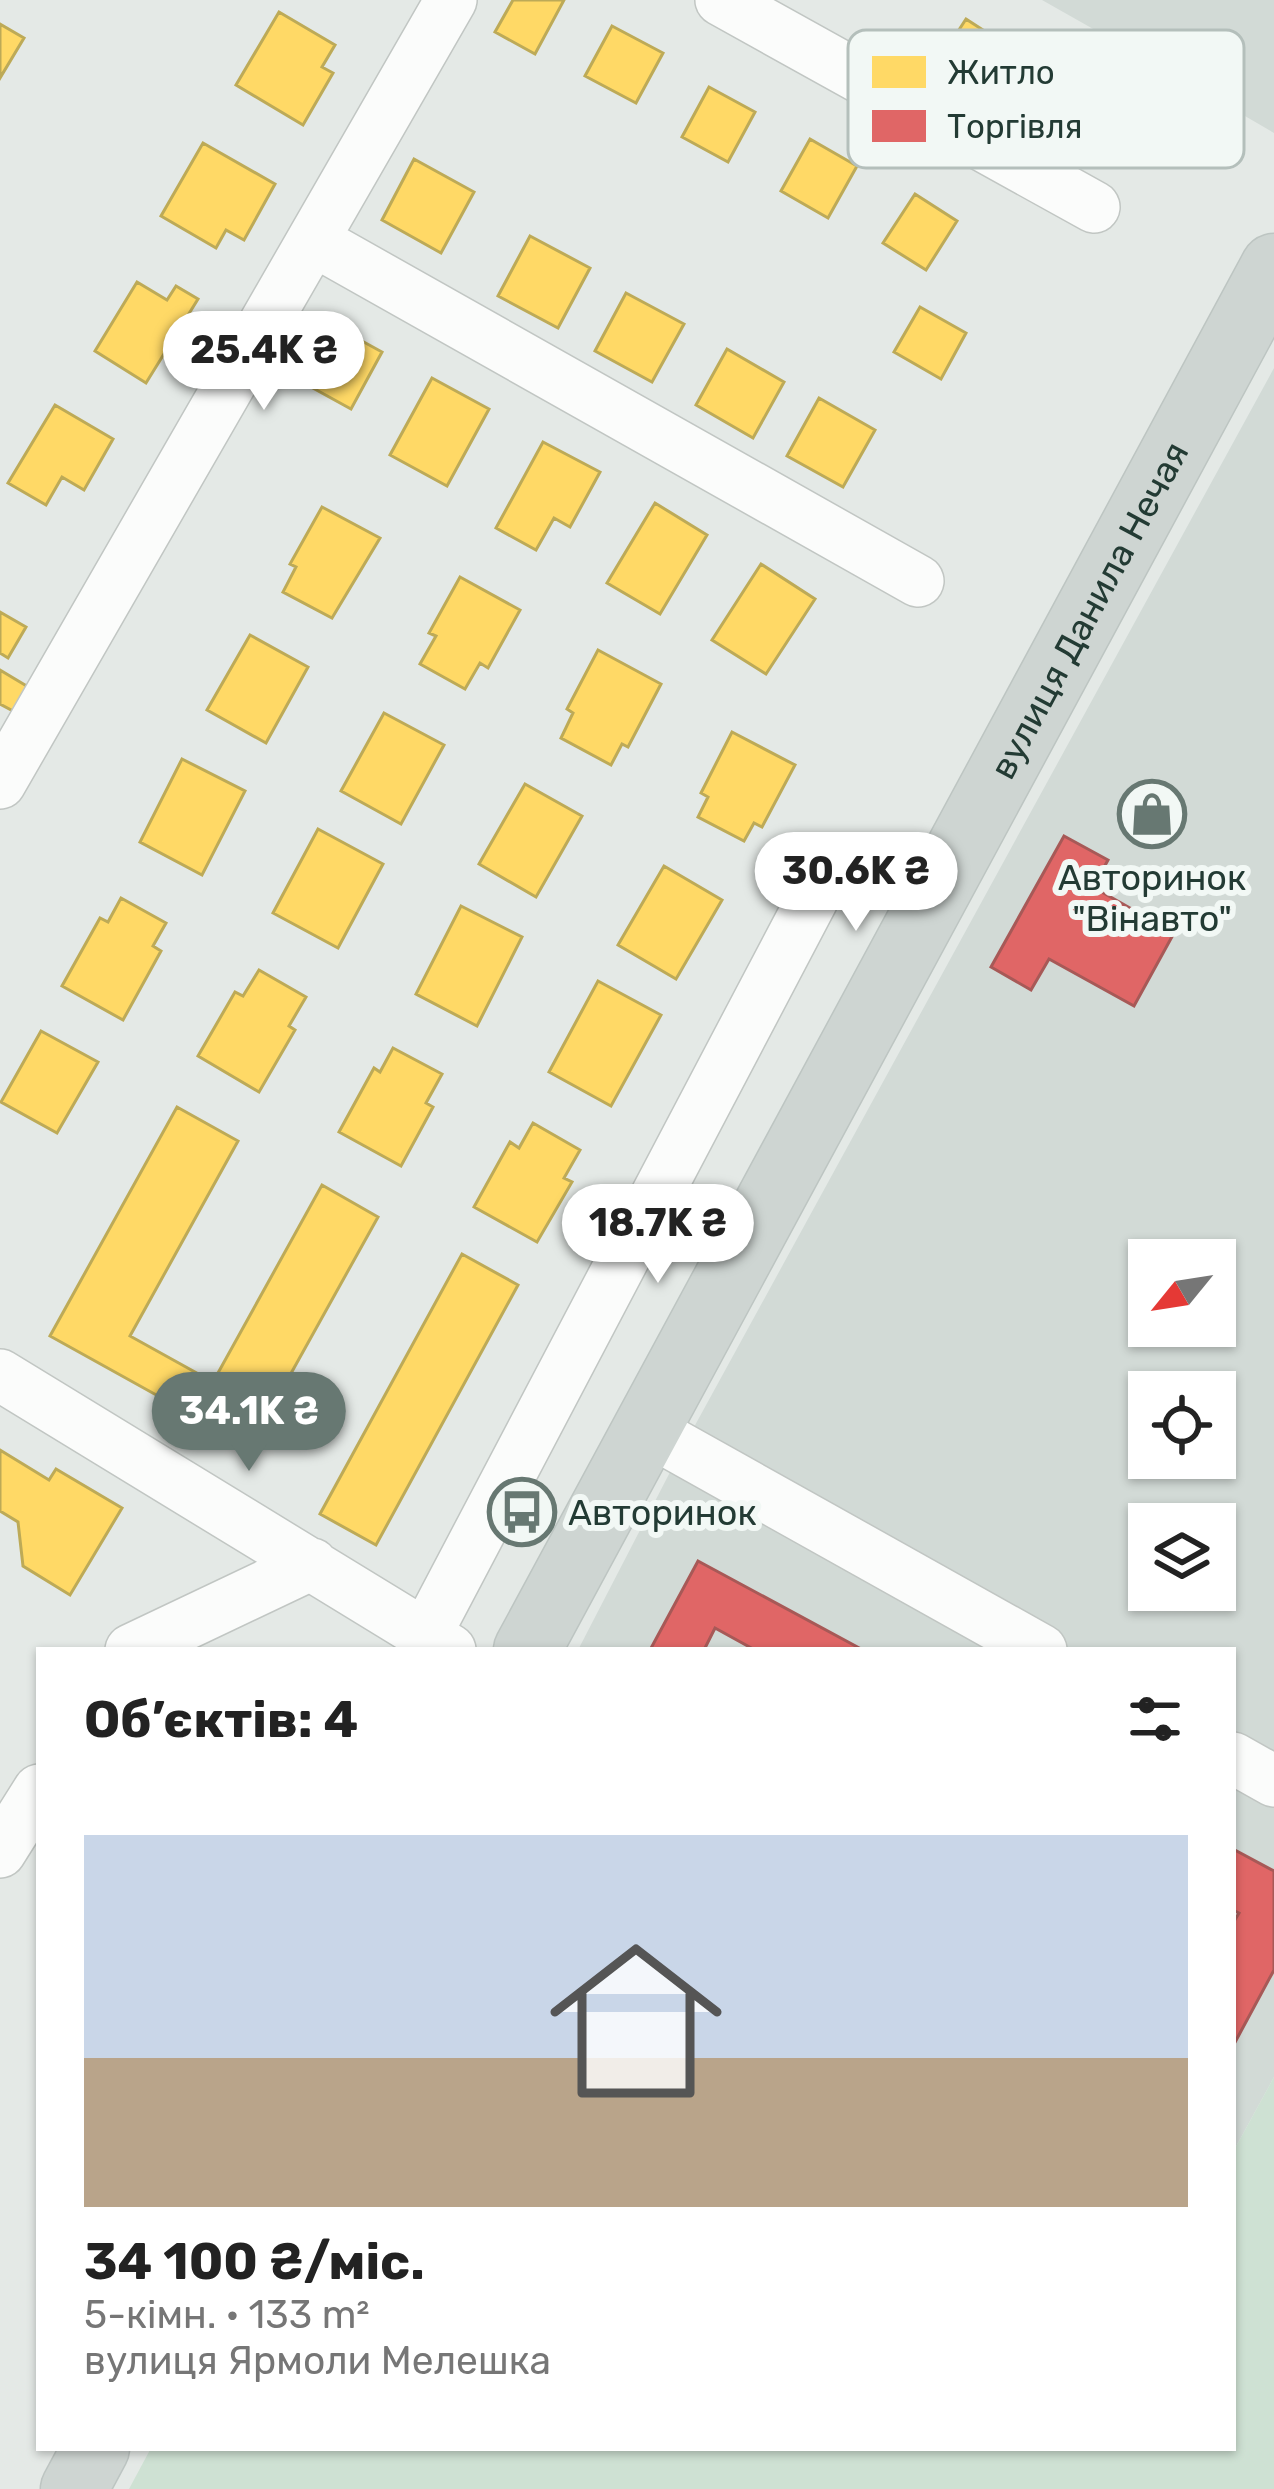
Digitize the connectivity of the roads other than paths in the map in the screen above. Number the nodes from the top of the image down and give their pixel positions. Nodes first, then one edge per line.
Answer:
1 (451, 0) edge
2 (721, 0) edge
3 (848, 70) edge
4 (1024, 168) edge
5 (1094, 207) dead end
6 (313, 240) junction
7 (1274, 267) edge
8 (918, 581) dead end
9 (0, 783) edge
10 (813, 898) dead end
11 (0, 1375) edge
12 (646, 1429) junction
13 (312, 1564) junction
14 (438, 1642) edge
15 (137, 1647) edge
16 (529, 1647) edge
17 (1036, 1647) edge
18 (1236, 1759) edge
19 (1274, 1780) edge
20 (36, 1795) edge
21 (0, 1852) edge
22 (94, 2451) edge
23 (74, 2489) edge

1 - 6 street
2 - 3 street
4 - 5 street
6 - 8 street
6 - 9 street
7 - 12 main road, вулиця Данила Нечая
10 - 14 street
11 - 13 street
12 - 16 main road, вулиця Данила Нечая
12 - 17 street
13 - 14 street
13 - 15 street
18 - 19 street
20 - 21 street
22 - 23 main road

